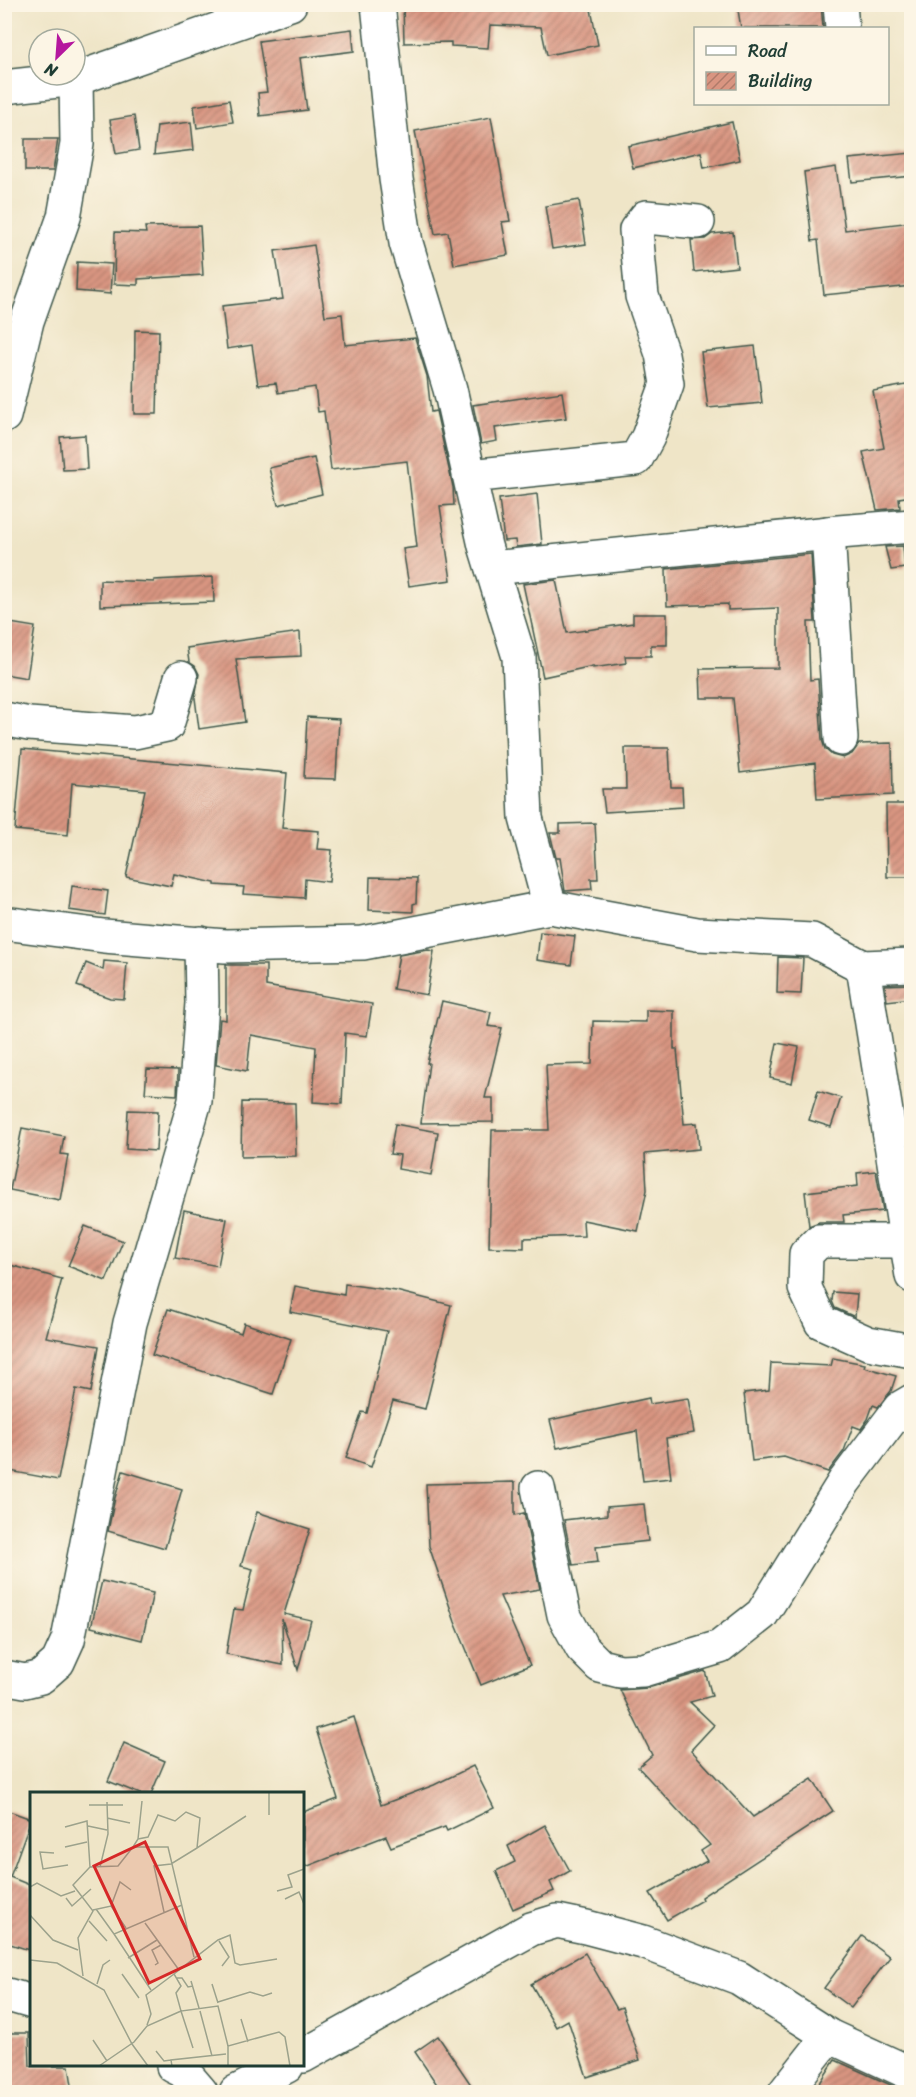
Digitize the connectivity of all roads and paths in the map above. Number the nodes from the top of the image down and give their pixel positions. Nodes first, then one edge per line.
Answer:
1 (290, 4) edge
2 (378, 4) edge
3 (840, 4) edge
4 (842, 27) edge
5 (87, 75) edge
6 (27, 84) edge
7 (4, 87) edge
8 (76, 87) edge
9 (698, 222) dead end
10 (4, 416) edge
11 (470, 476) junction
12 (912, 526) edge
13 (828, 533) junction
14 (492, 568) junction
15 (181, 678) dead end
16 (4, 719) edge
17 (840, 739) dead end
18 (550, 907) junction
19 (4, 923) edge
20 (201, 944) junction
21 (912, 965) edge
22 (863, 967) junction
23 (906, 1241) junction
24 (912, 1276) edge
25 (912, 1351) edge
26 (912, 1401) edge
27 (538, 1488) dead end
28 (4, 1677) edge
29 (4, 1994) edge
30 (30, 2001) edge
31 (829, 2036) junction
32 (304, 2055) edge
33 (175, 2067) edge
34 (285, 2067) edge
35 (912, 2074) edge
36 (201, 2092) edge
37 (236, 2092) edge
38 (785, 2092) edge

1 - 5 street
2 - 11 street
3 - 4 street
6 - 7 street
8 - 10 street
9 - 11 street
11 - 14 street
12 - 13 street
13 - 14 street
13 - 17 street
14 - 18 street
15 - 16 street
18 - 20 street
18 - 22 street
19 - 20 street
20 - 28 street
21 - 22 street
22 - 23 street
23 - 24 street
23 - 25 street
26 - 27 street
29 - 30 street
31 - 32 street
31 - 35 street
31 - 38 street
33 - 36 street
34 - 37 street

